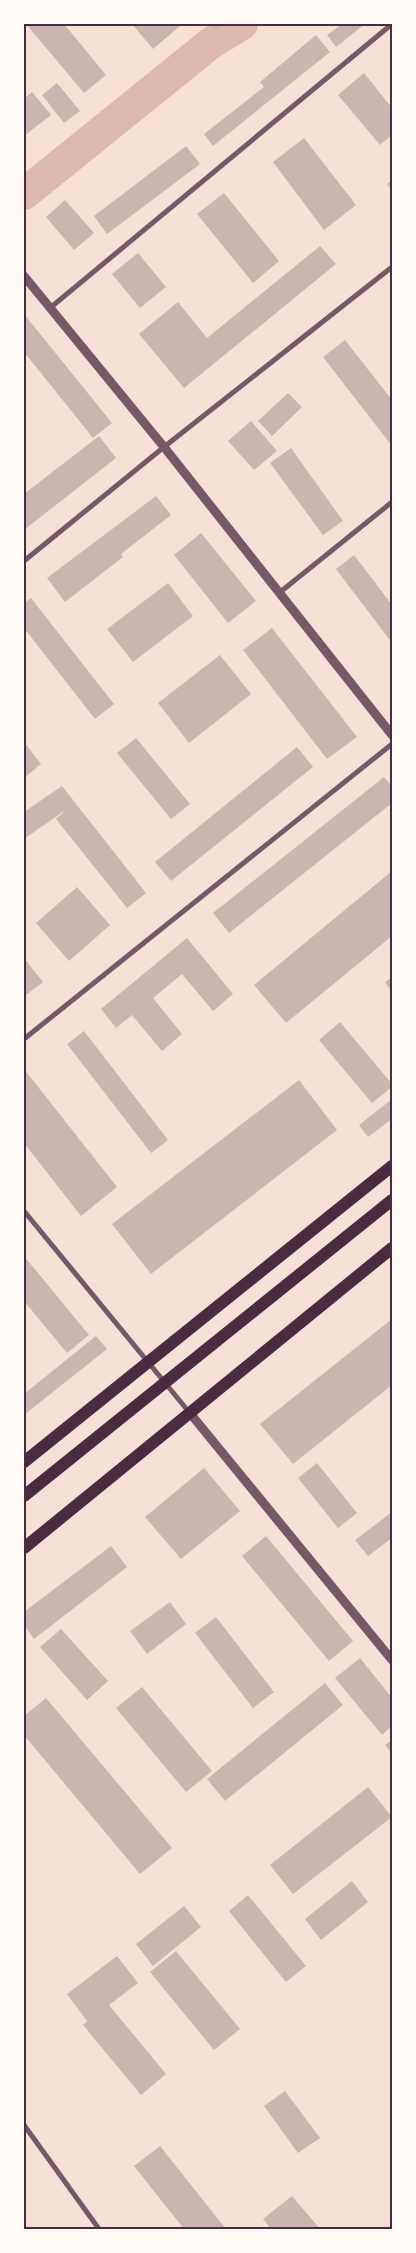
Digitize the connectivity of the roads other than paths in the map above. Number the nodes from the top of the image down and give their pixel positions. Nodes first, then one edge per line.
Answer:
1 (392, 24) edge
2 (392, 267) edge
3 (24, 276) edge
4 (50, 308) junction
5 (164, 447) junction
6 (392, 502) edge
7 (24, 561) edge
8 (279, 593) junction
9 (392, 735) edge
10 (392, 744) edge
11 (24, 1038) edge
12 (392, 1166) edge
13 (392, 1200) edge
14 (24, 1211) edge
15 (392, 1248) edge
16 (148, 1363) junction
17 (164, 1384) junction
18 (188, 1412) junction
19 (24, 1462) edge
20 (24, 1496) edge
21 (24, 1548) edge
22 (392, 1660) edge
23 (24, 2125) edge
24 (99, 2229) edge

1 - 4 street
2 - 5 street
3 - 4 street
4 - 5 street
5 - 7 street
5 - 8 street
6 - 8 street
8 - 9 street
10 - 11 street
12 - 16 main road
13 - 17 main road
14 - 16 street
15 - 18 main road
16 - 17 street
16 - 19 main road
17 - 18 street
17 - 20 main road
18 - 21 main road
18 - 22 street
23 - 24 street

